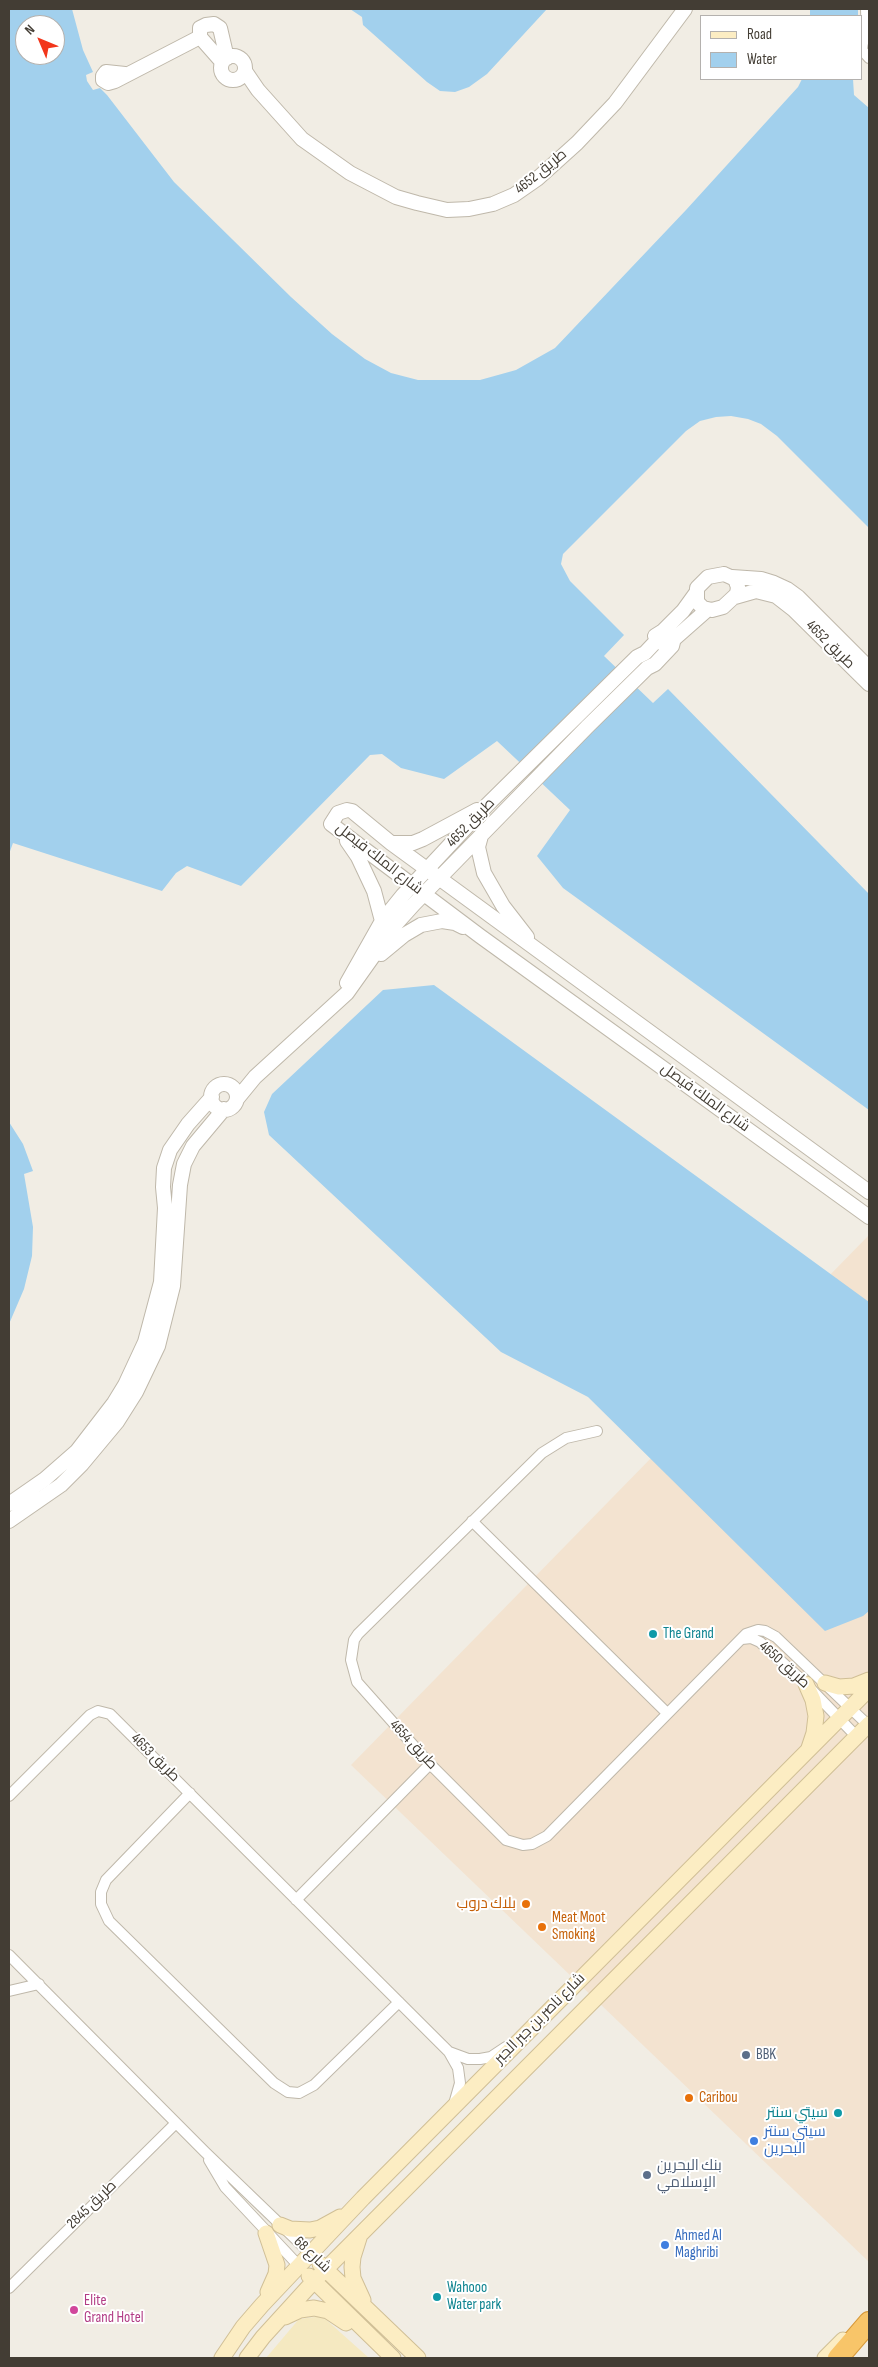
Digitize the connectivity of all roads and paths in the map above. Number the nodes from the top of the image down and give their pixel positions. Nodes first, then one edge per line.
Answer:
1 (684, 9) edge
2 (866, 9) edge
3 (869, 24) edge
4 (200, 37) junction
5 (868, 38) edge
6 (225, 60) junction
7 (124, 74) dead end
8 (242, 75) junction
9 (732, 577) junction
10 (696, 593) junction
11 (735, 597) junction
12 (707, 610) junction
13 (869, 668) edge
14 (869, 684) edge
15 (487, 805) junction
16 (340, 830) junction
17 (482, 835) junction
18 (391, 843) junction
19 (427, 870) junction
20 (441, 879) junction
21 (413, 885) junction
22 (425, 894) junction
23 (382, 921) junction
24 (480, 936) junction
25 (539, 951) junction
26 (366, 969) junction
27 (330, 1008) junction
28 (234, 1093) junction
29 (212, 1097) junction
30 (224, 1109) junction
31 (869, 1192) edge
32 (869, 1217) edge
33 (597, 1431) dead end
34 (9, 1504) edge
35 (9, 1520) edge
36 (472, 1521) junction
37 (741, 1640) junction
38 (869, 1680) edge
39 (825, 1683) junction
40 (806, 1684) junction
41 (869, 1689) edge
42 (850, 1708) junction
43 (667, 1713) junction
44 (839, 1718) junction
45 (869, 1725) edge
46 (857, 1737) junction
47 (809, 1749) junction
48 (430, 1764) junction
49 (190, 1793) junction
50 (9, 1796) edge
51 (296, 1900) junction
52 (9, 1955) edge
53 (39, 1984) junction
54 (9, 1991) edge
55 (399, 2002) junction
56 (522, 2037) junction
57 (449, 2052) junction
58 (452, 2107) junction
59 (176, 2123) junction
60 (205, 2152) junction
61 (358, 2203) junction
62 (280, 2225) junction
63 (266, 2233) junction
64 (360, 2236) junction
65 (318, 2261) junction
66 (299, 2266) junction
67 (314, 2281) junction
68 (9, 2288) edge
69 (262, 2305) junction
70 (368, 2310) junction
71 (869, 2314) edge
72 (277, 2321) junction
73 (869, 2322) edge
74 (362, 2330) junction
75 (222, 2358) edge
76 (248, 2358) edge
77 (393, 2358) edge
78 (418, 2358) edge
79 (825, 2358) edge
80 (838, 2358) edge

1 - 8 street, طريق 4652
2 - 3 street
3 - 5 street
4 - 6 street
4 - 6 street
4 - 7 street
6 - 8 street
6 - 8 street
9 - 10 street
9 - 11 street
9 - 13 street, طريق 4652
10 - 12 street
10 - 15 street, طريق 4652
11 - 12 street
11 - 14 street, طريق 4652
12 - 17 street, طريق 4652
15 - 18 street
15 - 19 street, طريق 4652
16 - 18 street, شارع الملك فيصل
16 - 21 street, شارع الملك فيصل
16 - 23 street
17 - 20 street, طريق 4652
17 - 25 street
18 - 19 street, شارع الملك فيصل
19 - 20 street, شارع الملك فيصل
19 - 21 street, طريق 4652
20 - 22 street, طريق 4652
20 - 25 street, شارع الملك فيصل
21 - 22 street, شارع الملك فيصل
21 - 23 street, طريق 4652
22 - 24 street, شارع الملك فيصل
22 - 26 street, طريق 4652
23 - 27 street, طريق 4652
24 - 26 street
24 - 32 street, شارع الملك فيصل
25 - 31 street, شارع الملك فيصل
26 - 27 street, طريق 4652
27 - 28 street, طريق 4652
28 - 29 street
28 - 30 street
29 - 30 street
29 - 34 street
30 - 35 street
33 - 36 street, طريق 4654
36 - 43 street
36 - 48 street, طريق 4654
37 - 39 street, طريق 4650
37 - 40 street, طريق 4650
37 - 43 street, طريق 4654
38 - 39 main road
39 - 42 street, طريق 4650
40 - 44 street, طريق 4650
40 - 47 main road
41 - 42 main road, شارع ناصر بن جبر الجبر
42 - 44 main road, شارع ناصر بن جبر الجبر
42 - 45 street, طريق 4650
43 - 48 street, طريق 4654
44 - 46 street, طريق 4650
44 - 47 main road, شارع ناصر بن جبر الجبر
45 - 46 main road, شارع ناصر بن جبر الجبر
46 - 64 main road, شارع ناصر بن جبر الجبر
47 - 56 main road, شارع ناصر بن جبر الجبر
48 - 51 street
49 - 50 street, طريق 4653
49 - 51 street, طريق 4653
49 - 55 street
51 - 55 street, طريق 4653
52 - 53 street, شارع 68
53 - 54 street
53 - 59 street, شارع 68
55 - 57 street, طريق 4653
56 - 57 street, طريق 4653
56 - 58 main road, شارع ناصر بن جبر الجبر
57 - 58 street, طريق 4653
58 - 61 main road, شارع ناصر بن جبر الجبر
59 - 60 street, شارع 68
59 - 68 street, طريق 2845
60 - 62 street, شارع 68
60 - 63 street, شارع 68
61 - 62 main road
61 - 65 main road, شارع ناصر بن جبر الجبر
62 - 65 street, شارع 68
63 - 66 street, شارع 68
63 - 69 main road
64 - 65 main road, شارع ناصر بن جبر الجبر
64 - 70 main road
65 - 66 main road, شارع ناصر بن جبر الجبر
65 - 67 main road
65 - 70 main road, شارع 68
66 - 67 main road, شارع 68
66 - 69 main road, شارع ناصر بن جبر الجبر
67 - 72 main road
67 - 74 main road, شارع 68
69 - 75 main road, شارع ناصر بن جبر الجبر
70 - 78 main road, شارع 68
71 - 79 main road
72 - 74 main road
72 - 76 main road
73 - 80 highway
74 - 77 main road, شارع 68

